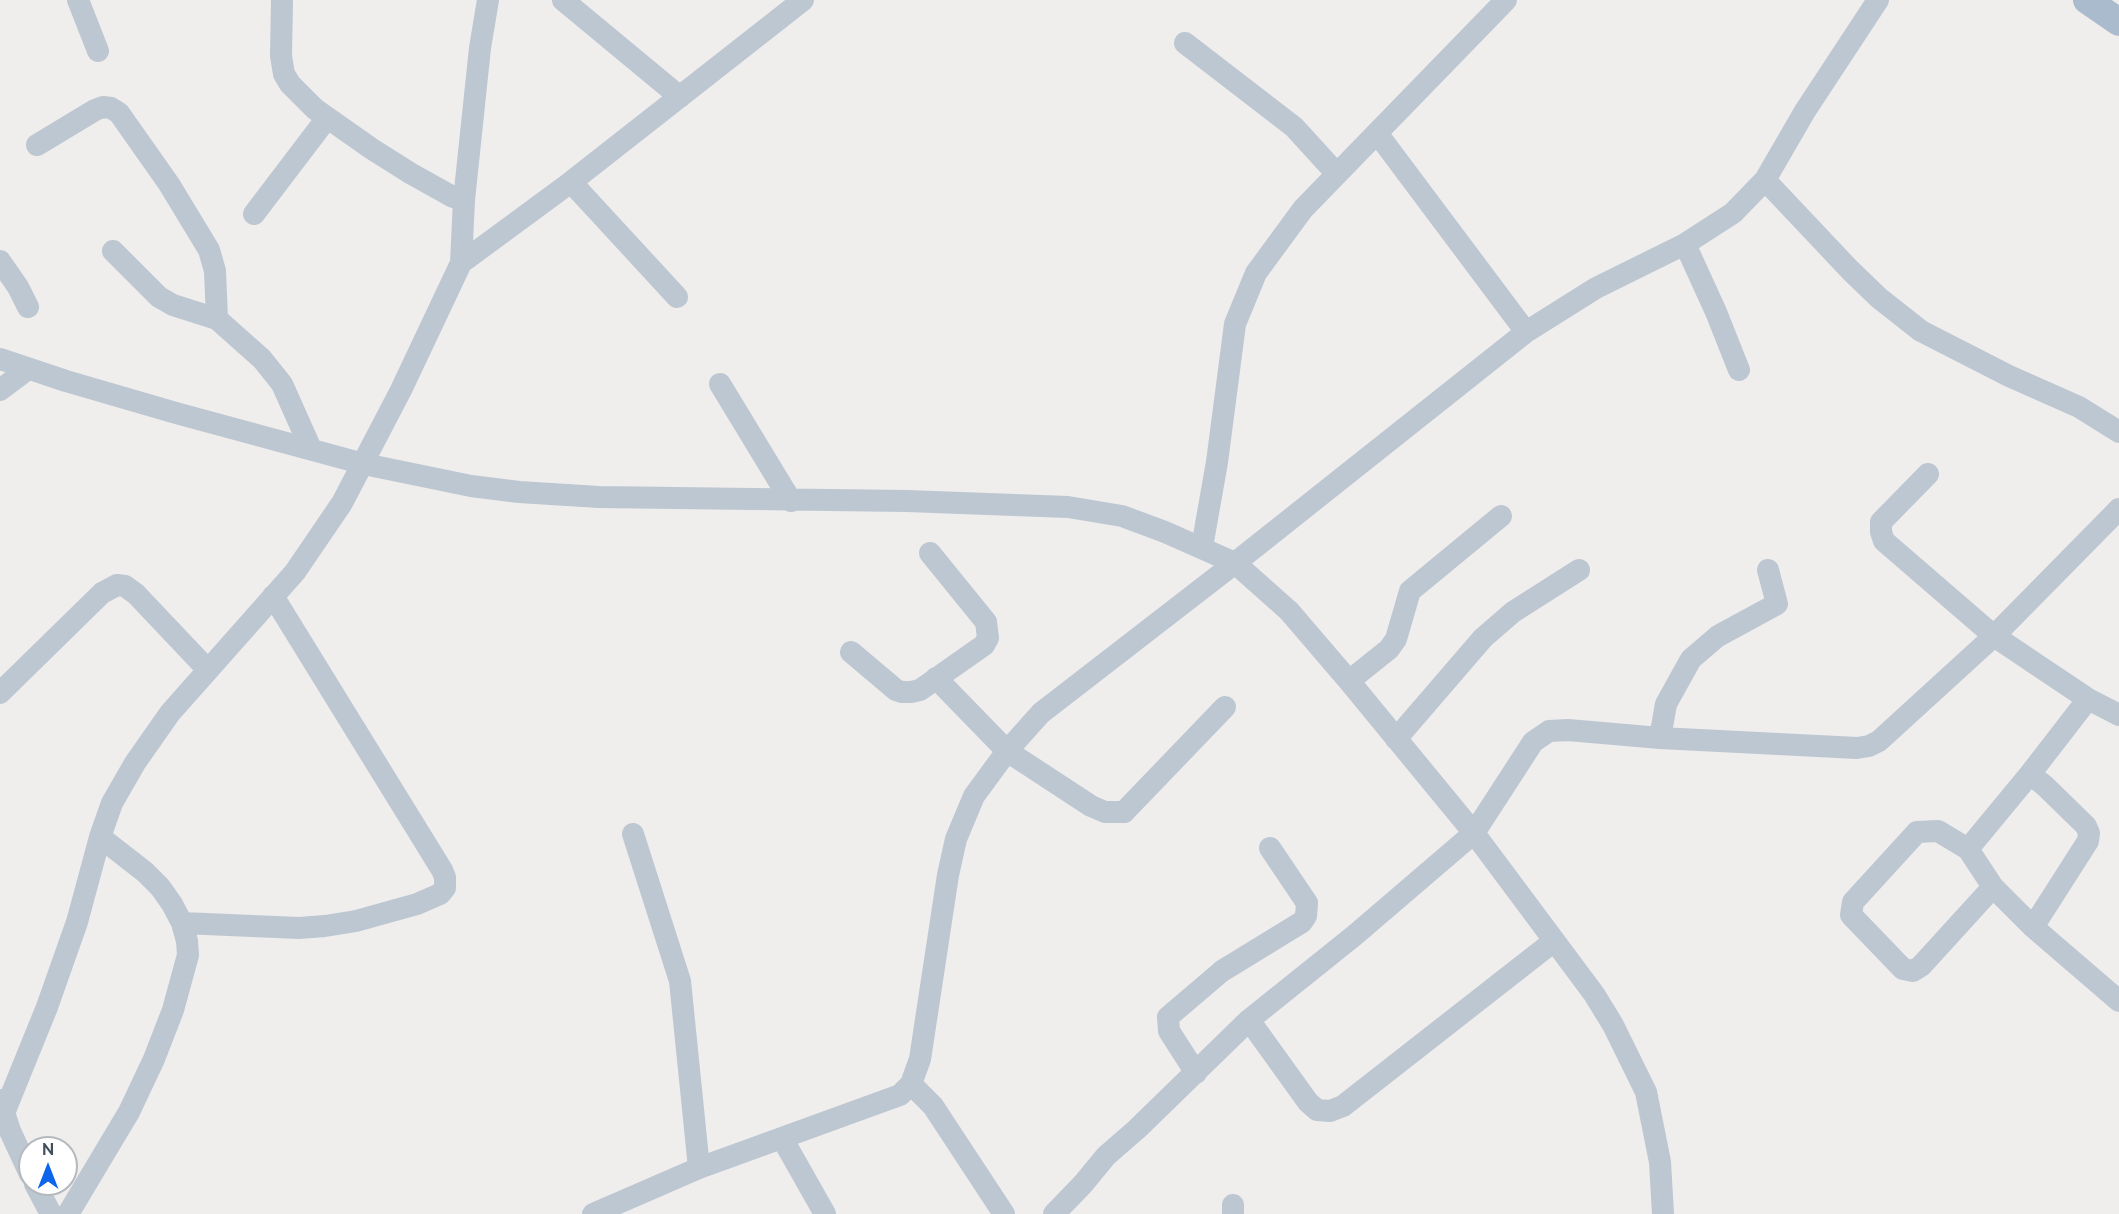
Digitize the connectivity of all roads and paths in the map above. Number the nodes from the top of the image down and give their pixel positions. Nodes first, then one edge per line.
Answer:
1 (78, 0) edge
2 (282, 0) edge
3 (488, 0) edge
4 (563, 0) edge
5 (802, 0) edge
6 (1506, 0) edge
7 (1878, 0) edge
8 (2087, 0) edge
9 (2119, 22) edge
10 (1185, 43) dead end
11 (98, 51) dead end
12 (680, 97) junction
13 (327, 118) junction
14 (1377, 133) junction
15 (38, 145) dead end
16 (1336, 173) junction
17 (1765, 180) junction
18 (571, 182) junction
19 (464, 200) junction
20 (254, 214) dead end
21 (1685, 244) junction
22 (113, 251) dead end
23 (0, 261) edge
24 (461, 263) junction
25 (677, 297) dead end
26 (28, 307) dead end
27 (217, 319) junction
28 (1526, 332) junction
29 (0, 359) edge
30 (28, 369) junction
31 (1739, 370) dead end
32 (720, 384) dead end
33 (0, 390) edge
34 (2119, 432) edge
35 (310, 449) junction
36 (364, 464) junction
37 (1928, 474) dead end
38 (791, 501) junction
39 (2119, 509) edge
40 (1501, 516) dead end
41 (1202, 547) junction
42 (930, 553) dead end
43 (1235, 563) junction
44 (1579, 570) dead end
45 (1768, 570) dead end
46 (273, 596) junction
47 (1994, 636) junction
48 (851, 651) dead end
49 (207, 669) junction
50 (936, 678) junction
51 (1349, 681) junction
52 (0, 693) edge
53 (2088, 699) junction
54 (1225, 707) dead end
55 (2119, 715) edge
56 (1660, 738) junction
57 (1396, 739) junction
58 (1007, 751) junction
59 (2030, 774) junction
60 (1474, 833) junction
61 (633, 834) dead end
62 (100, 837) junction
63 (1270, 848) dead end
64 (1968, 849) junction
65 (1993, 887) junction
66 (182, 923) junction
67 (2033, 927) junction
68 (1554, 941) junction
69 (2119, 1001) edge
70 (1249, 1020) junction
71 (1196, 1073) junction
72 (911, 1084) junction
73 (3, 1119) edge
74 (782, 1138) junction
75 (18, 1150) edge
76 (699, 1168) junction
77 (41, 1196) edge
78 (51, 1214) edge
79 (68, 1214) edge
80 (593, 1214) edge
81 (825, 1214) edge
82 (1004, 1214) edge
83 (1054, 1214) edge
84 (1663, 1214) edge

1 - 11 street
2 - 13 street
3 - 19 street
4 - 12 street
5 - 12 street
6 - 14 street
7 - 17 street
8 - 9 main road
10 - 16 street
12 - 18 street
13 - 19 street
13 - 20 street
14 - 16 street
14 - 28 street
15 - 27 street
16 - 41 street
17 - 21 street
17 - 34 street
18 - 24 street
18 - 25 street
19 - 24 street
21 - 28 street
21 - 31 street
22 - 27 street
23 - 26 street
24 - 36 street
27 - 35 street
28 - 43 street
29 - 30 street
30 - 33 street
30 - 35 street
32 - 38 street
35 - 36 street
36 - 38 street
36 - 46 street
37 - 47 street
38 - 41 street
39 - 47 street
40 - 51 street
41 - 43 street
42 - 50 street
43 - 51 street
43 - 58 street
44 - 57 street
45 - 56 street
46 - 49 street
46 - 66 street
47 - 53 street
47 - 56 street
48 - 50 street
49 - 52 street
49 - 62 street
50 - 58 street
51 - 57 street
53 - 55 street
53 - 59 street
54 - 58 street
56 - 60 street
57 - 60 street
58 - 72 street
59 - 64 street
59 - 67 street
60 - 68 street
60 - 70 street
61 - 76 street
62 - 66 street
62 - 73 street
63 - 71 street
64 - 65 street
64 - 65 street
65 - 67 street
66 - 79 street
67 - 69 street
68 - 70 street
68 - 84 street
70 - 71 street
71 - 83 street
72 - 74 street
72 - 82 street
73 - 75 street
74 - 76 street
74 - 81 street
76 - 80 street
77 - 78 street

